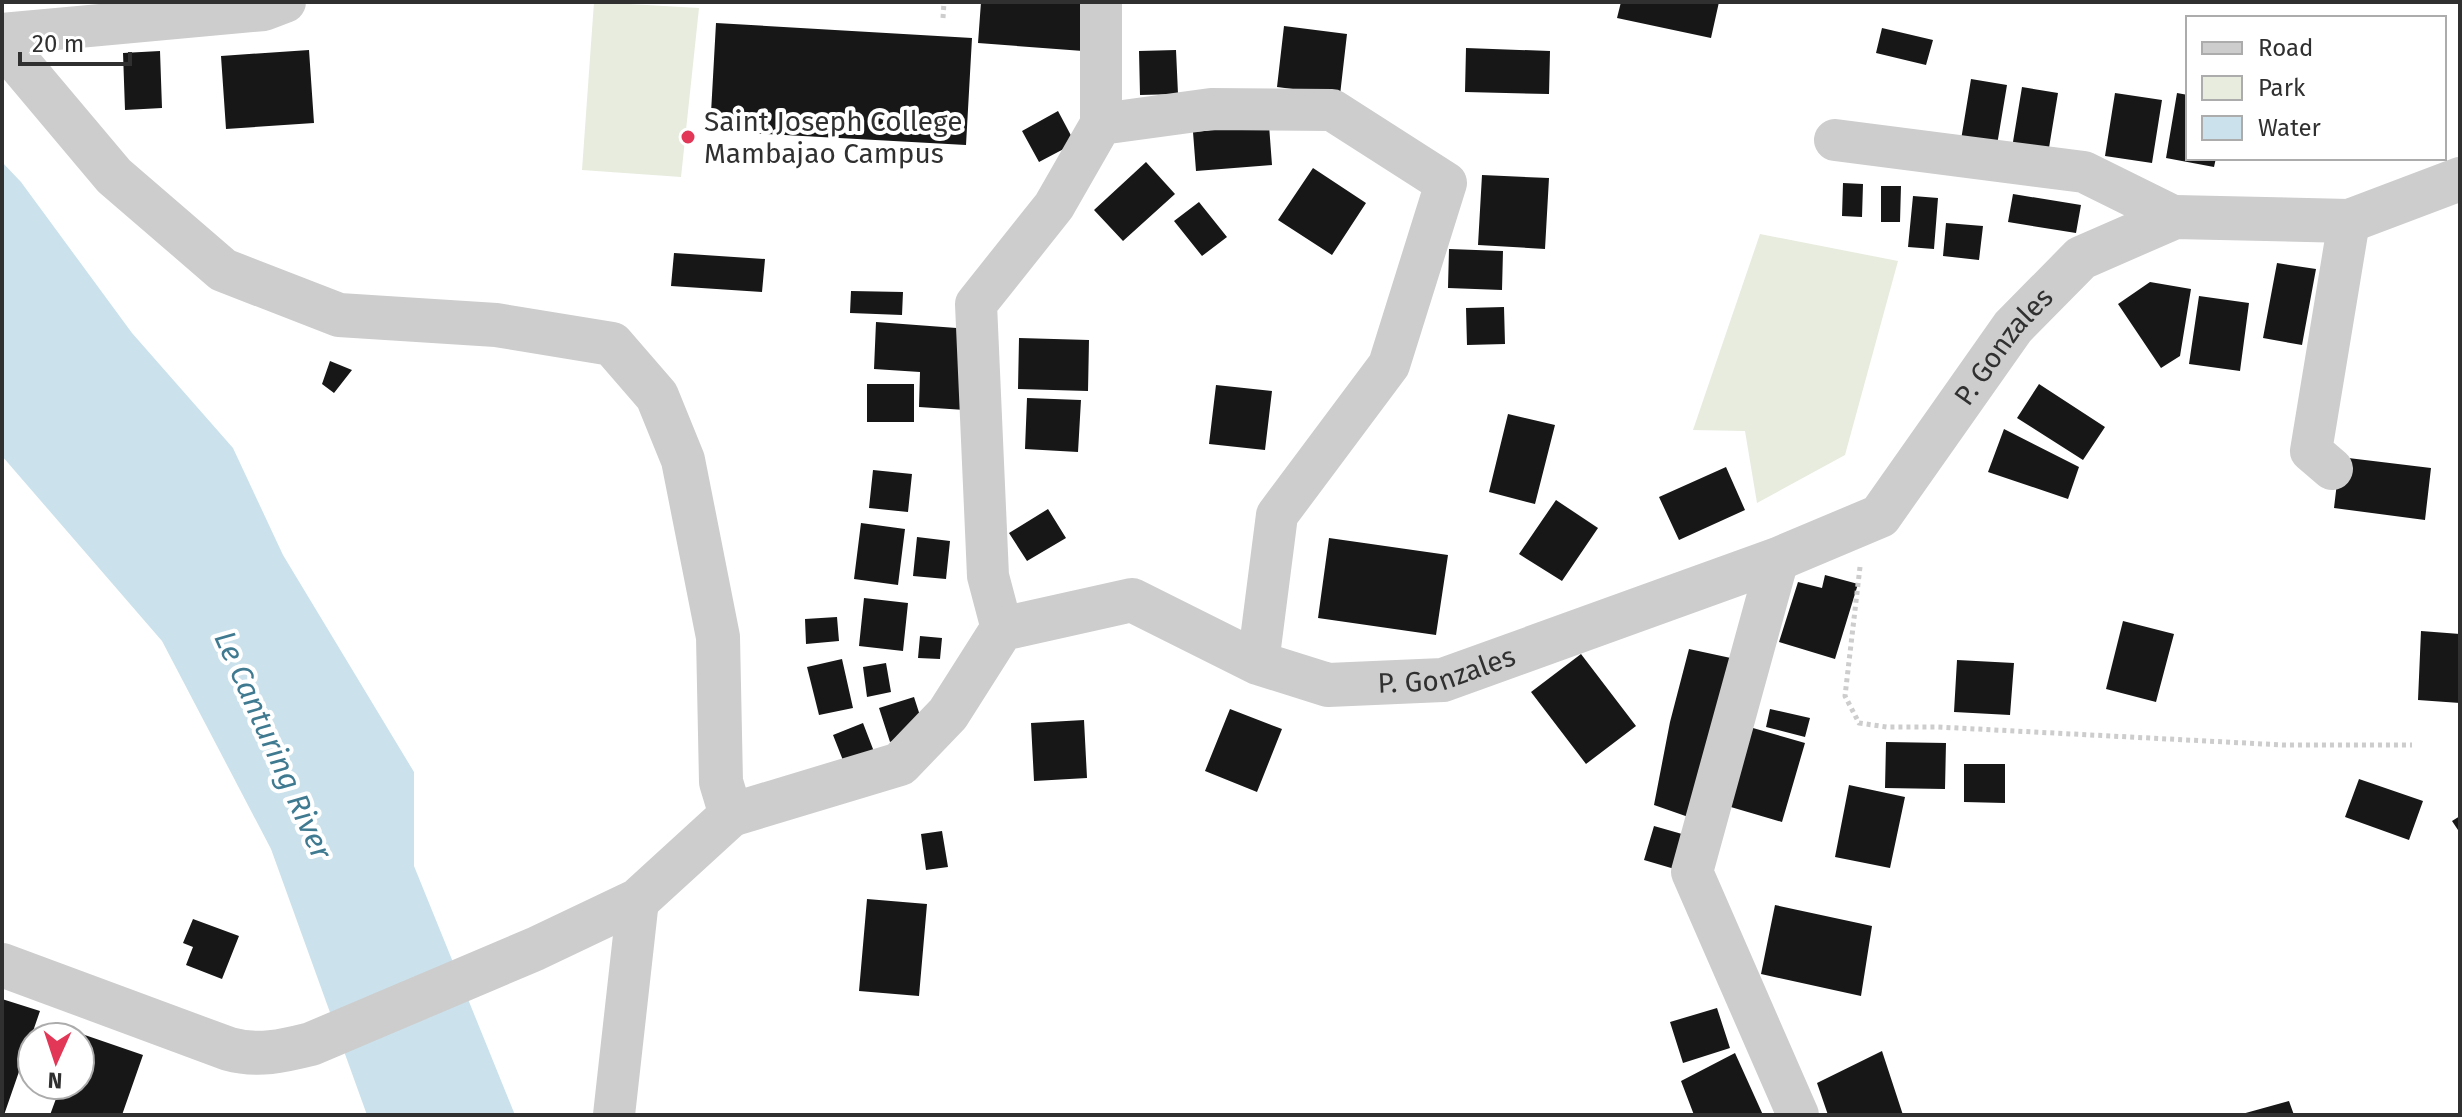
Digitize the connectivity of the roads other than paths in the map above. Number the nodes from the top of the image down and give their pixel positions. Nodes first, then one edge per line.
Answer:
1 (285, 2) edge
2 (1101, 2) edge
3 (2, 34) edge
4 (2, 43) edge
5 (1101, 124) junction
6 (1835, 140) dead end
7 (2460, 179) edge
8 (2175, 217) junction
9 (2349, 221) junction
10 (2332, 469) dead end
11 (1778, 559) junction
12 (1002, 629) junction
13 (1258, 663) junction
14 (731, 815) junction
15 (638, 900) junction
16 (2, 965) edge
17 (614, 1115) edge
18 (1798, 1115) edge

1 - 3 street
2 - 5 street
4 - 14 street
5 - 12 street
5 - 13 street
6 - 8 street
7 - 9 street
8 - 9 street
8 - 11 street, P. Gonzales
9 - 10 street
11 - 13 street, P. Gonzales
11 - 18 street
12 - 13 street, P. Gonzales
12 - 14 street
14 - 15 street
15 - 16 street
15 - 17 street

